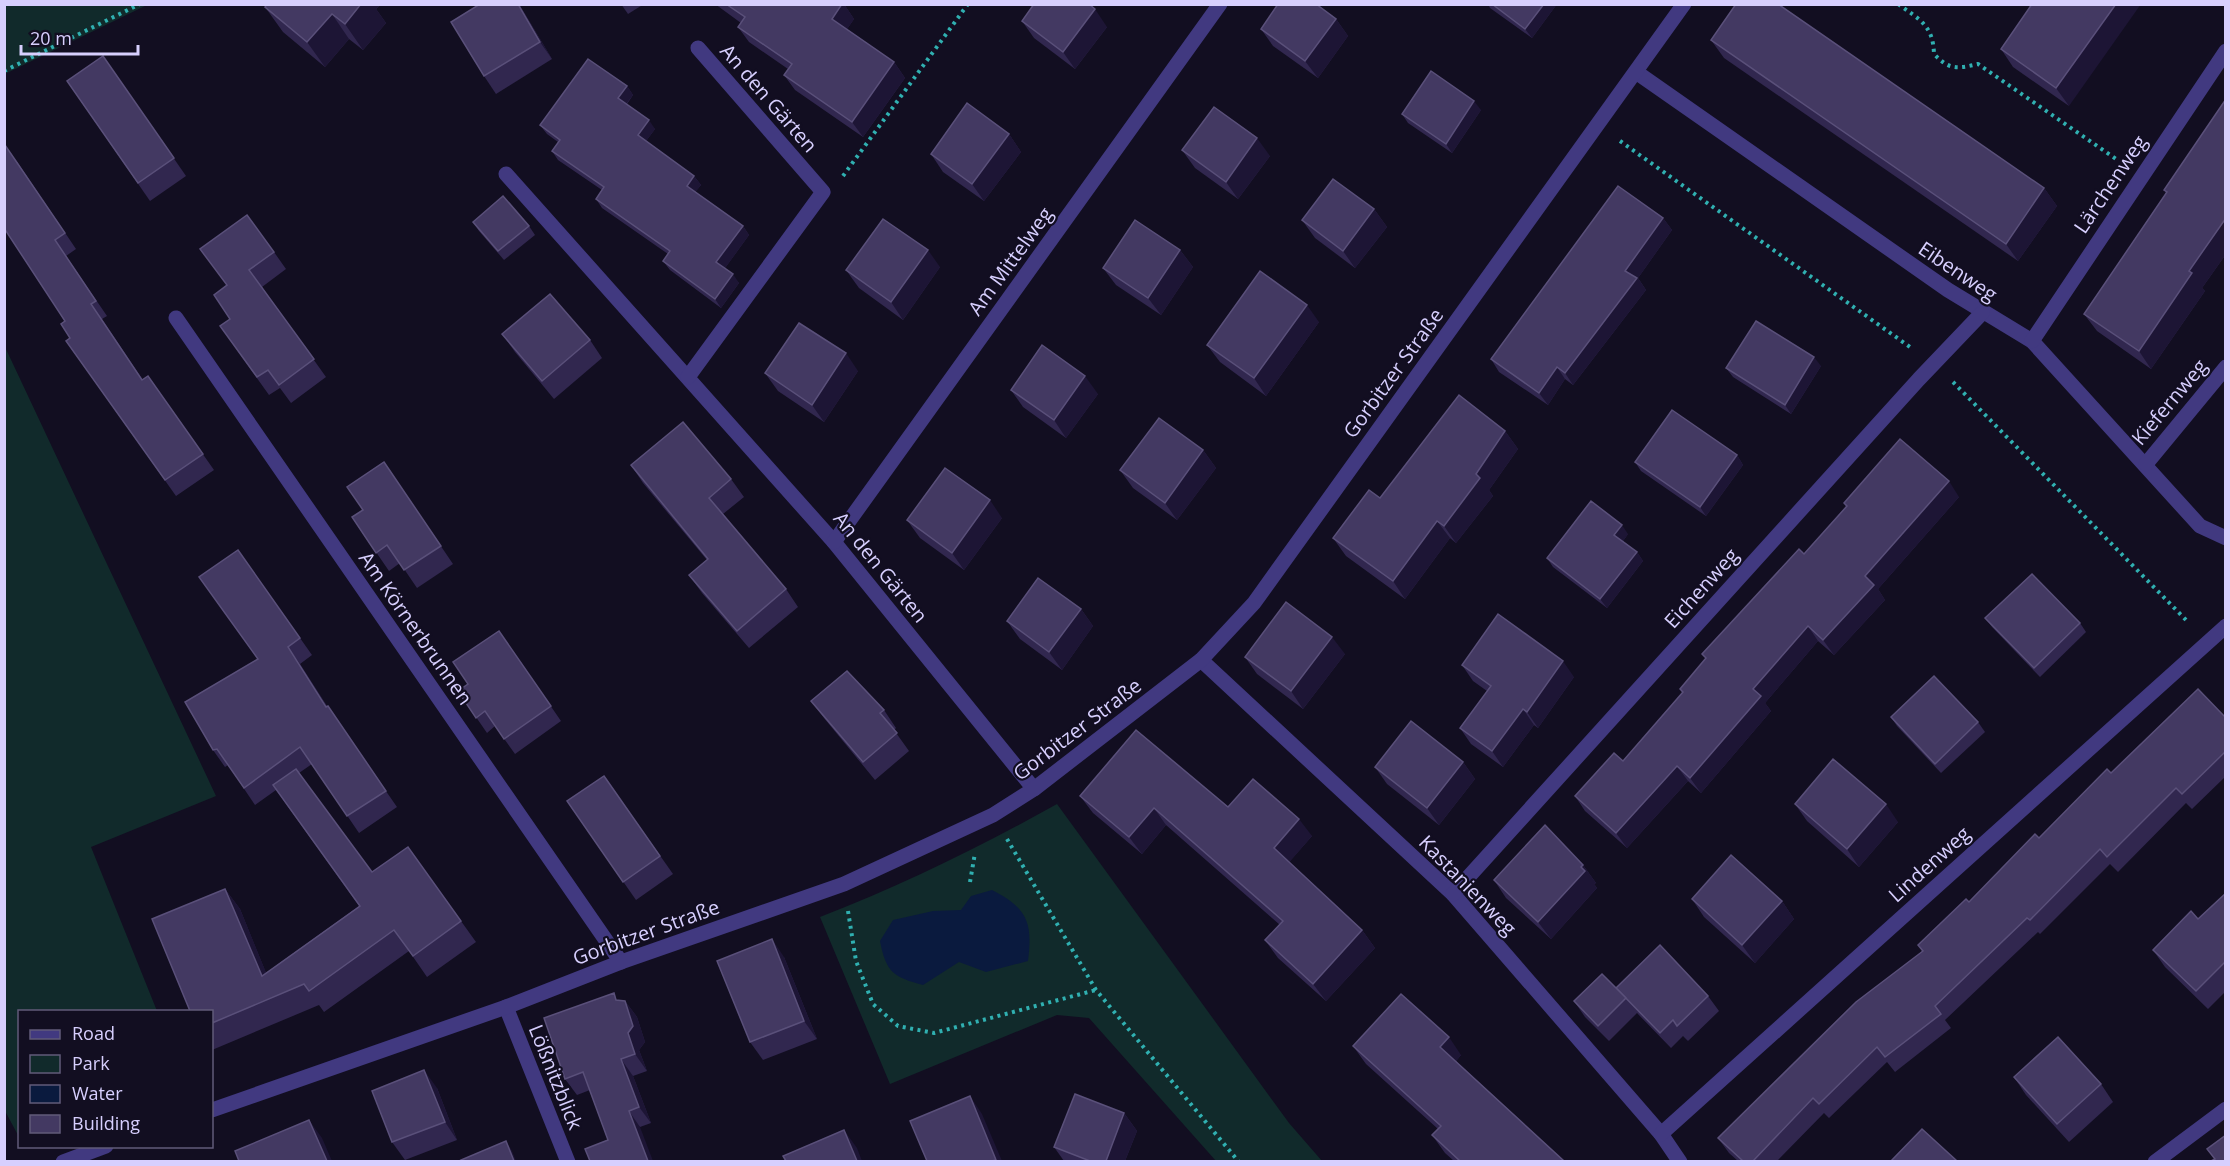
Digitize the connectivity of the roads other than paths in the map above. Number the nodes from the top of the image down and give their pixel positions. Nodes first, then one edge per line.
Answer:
1 (1220, 4) edge
2 (1684, 4) edge
3 (698, 48) dead end
4 (2226, 51) edge
5 (1636, 72) junction
6 (506, 174) dead end
7 (1982, 313) junction
8 (176, 318) dead end
9 (2032, 341) junction
10 (2226, 367) edge
11 (687, 377) junction
12 (2145, 464) junction
13 (2226, 538) edge
14 (834, 542) junction
15 (2226, 626) edge
16 (1201, 660) junction
17 (1034, 789) junction
18 (1453, 894) junction
19 (621, 962) junction
20 (506, 1007) junction
21 (2226, 1109) edge
22 (213, 1110) edge
23 (1661, 1134) junction
24 (100, 1148) edge
25 (63, 1161) edge
26 (568, 1161) edge
27 (1680, 1161) edge
28 (2155, 1161) edge

1 - 14 street, Am Mittelweg
2 - 5 street, Gorbitzer Straße
3 - 11 street, An den Gärten
4 - 9 street, Lärchenweg
5 - 7 street, Eibenweg
5 - 16 street, Gorbitzer Straße
6 - 11 street, An den Gärten
7 - 9 street, Eibenweg
7 - 18 street, Eichenweg
8 - 19 street, Am Körnerbrunnen
9 - 12 street, Eibenweg
10 - 12 street, Kiefernweg
11 - 14 street, An den Gärten
12 - 13 street, Eibenweg
14 - 17 street, An den Gärten
15 - 23 street, Lindenweg
16 - 17 street, Gorbitzer Straße
16 - 18 street, Kastanienweg
17 - 19 street, Gorbitzer Straße
18 - 23 street, Kastanienweg
19 - 20 street, Gorbitzer Straße
20 - 22 street, Gorbitzer Straße
20 - 26 street, Lößnitzblick
21 - 28 street
23 - 27 street, Kastanienweg
24 - 25 street

